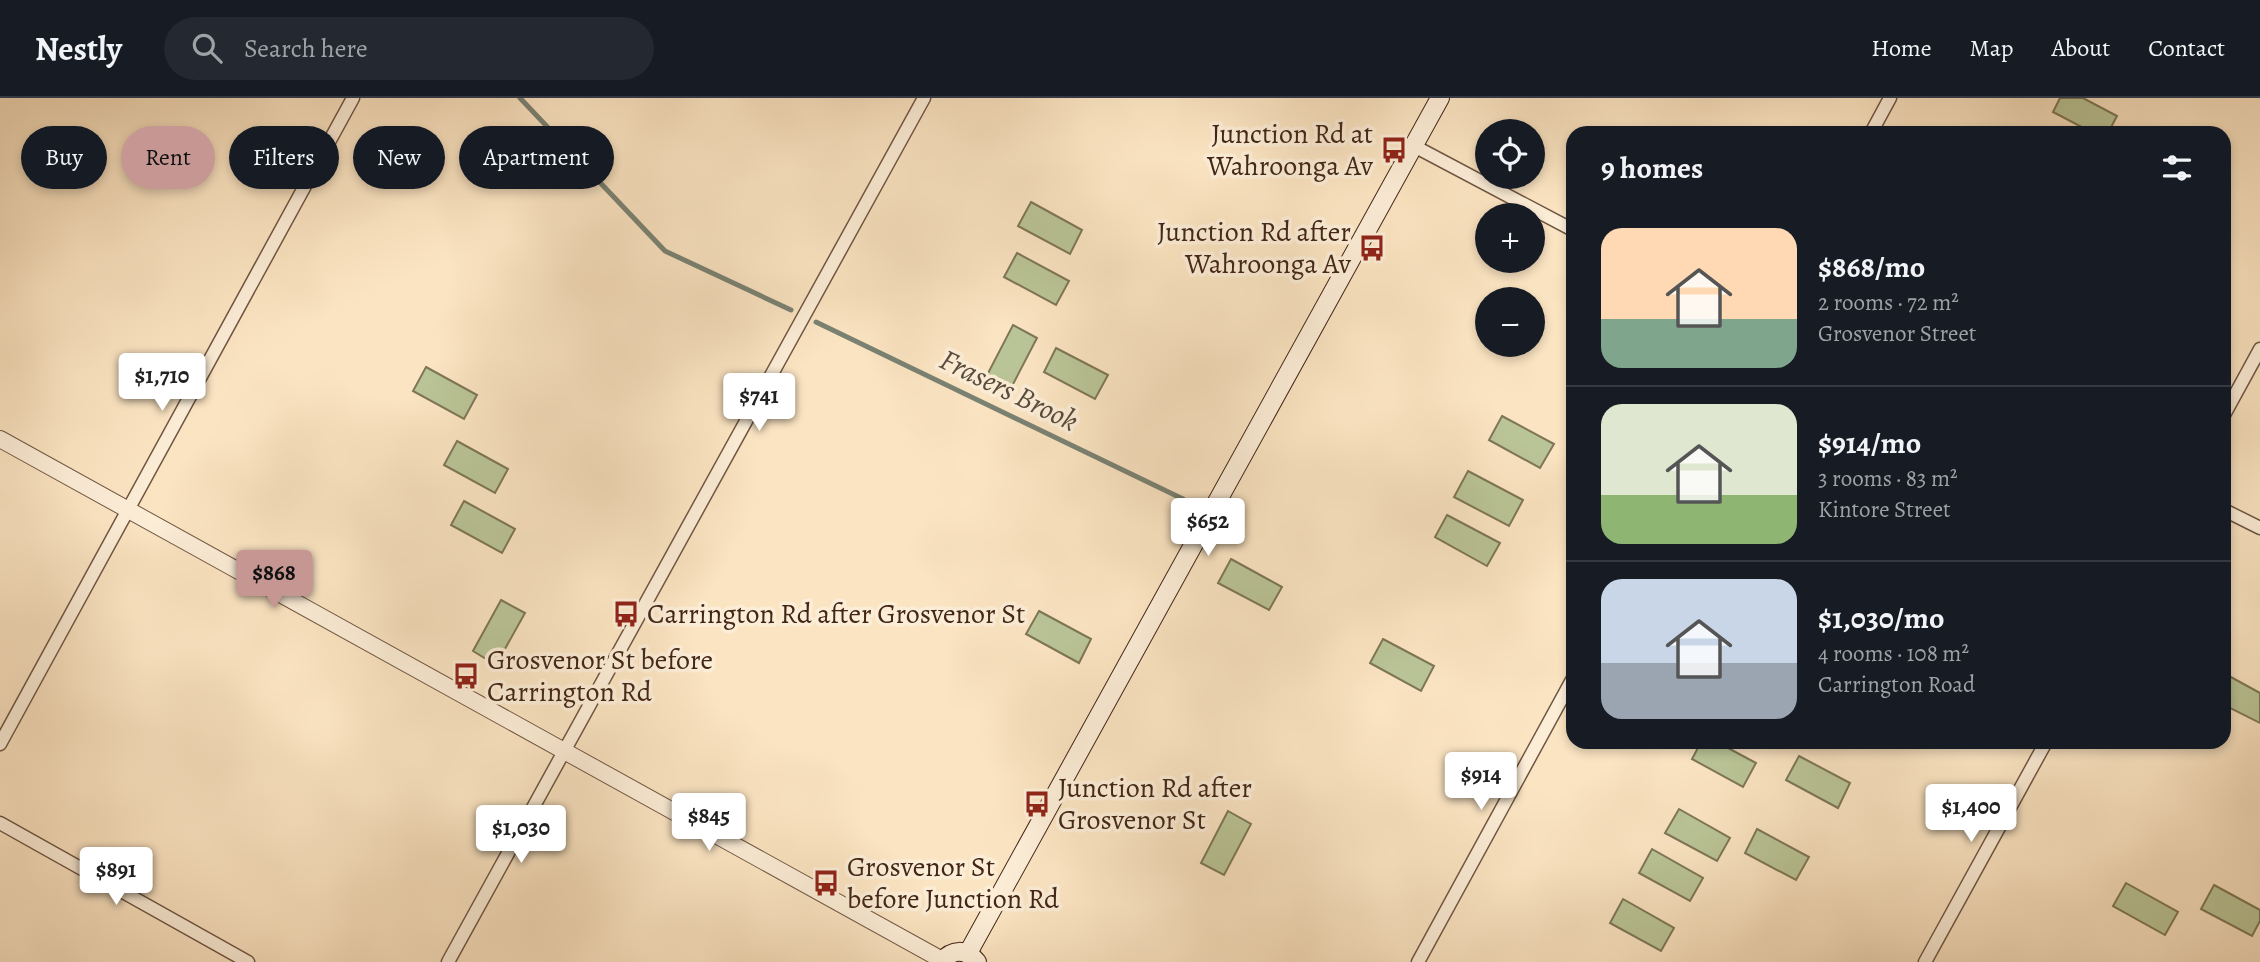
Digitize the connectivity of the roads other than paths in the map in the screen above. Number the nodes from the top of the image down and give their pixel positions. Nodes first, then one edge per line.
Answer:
1 (353, 98) edge
2 (925, 98) edge
3 (1439, 98) edge
4 (1890, 98) edge
5 (1875, 126) edge
6 (1414, 145) junction
7 (1566, 226) edge
8 (2260, 349) edge
9 (2231, 402) edge
10 (0, 439) edge
11 (129, 509) junction
12 (2231, 514) edge
13 (2260, 528) edge
14 (1566, 691) edge
15 (0, 744) edge
16 (2042, 749) edge
17 (564, 751) junction
18 (0, 823) edge
19 (972, 958) edge
20 (942, 961) edge
21 (248, 962) edge
22 (448, 962) edge
23 (1418, 962) edge
24 (1925, 962) edge

1 - 11 street
2 - 17 street
3 - 6 main road
4 - 5 street
6 - 7 street
6 - 19 main road
8 - 9 street
10 - 11 street
11 - 15 street
11 - 17 street
12 - 13 street
14 - 23 street
16 - 24 street
17 - 20 street
17 - 22 street
18 - 21 street
19 - 20 main road

